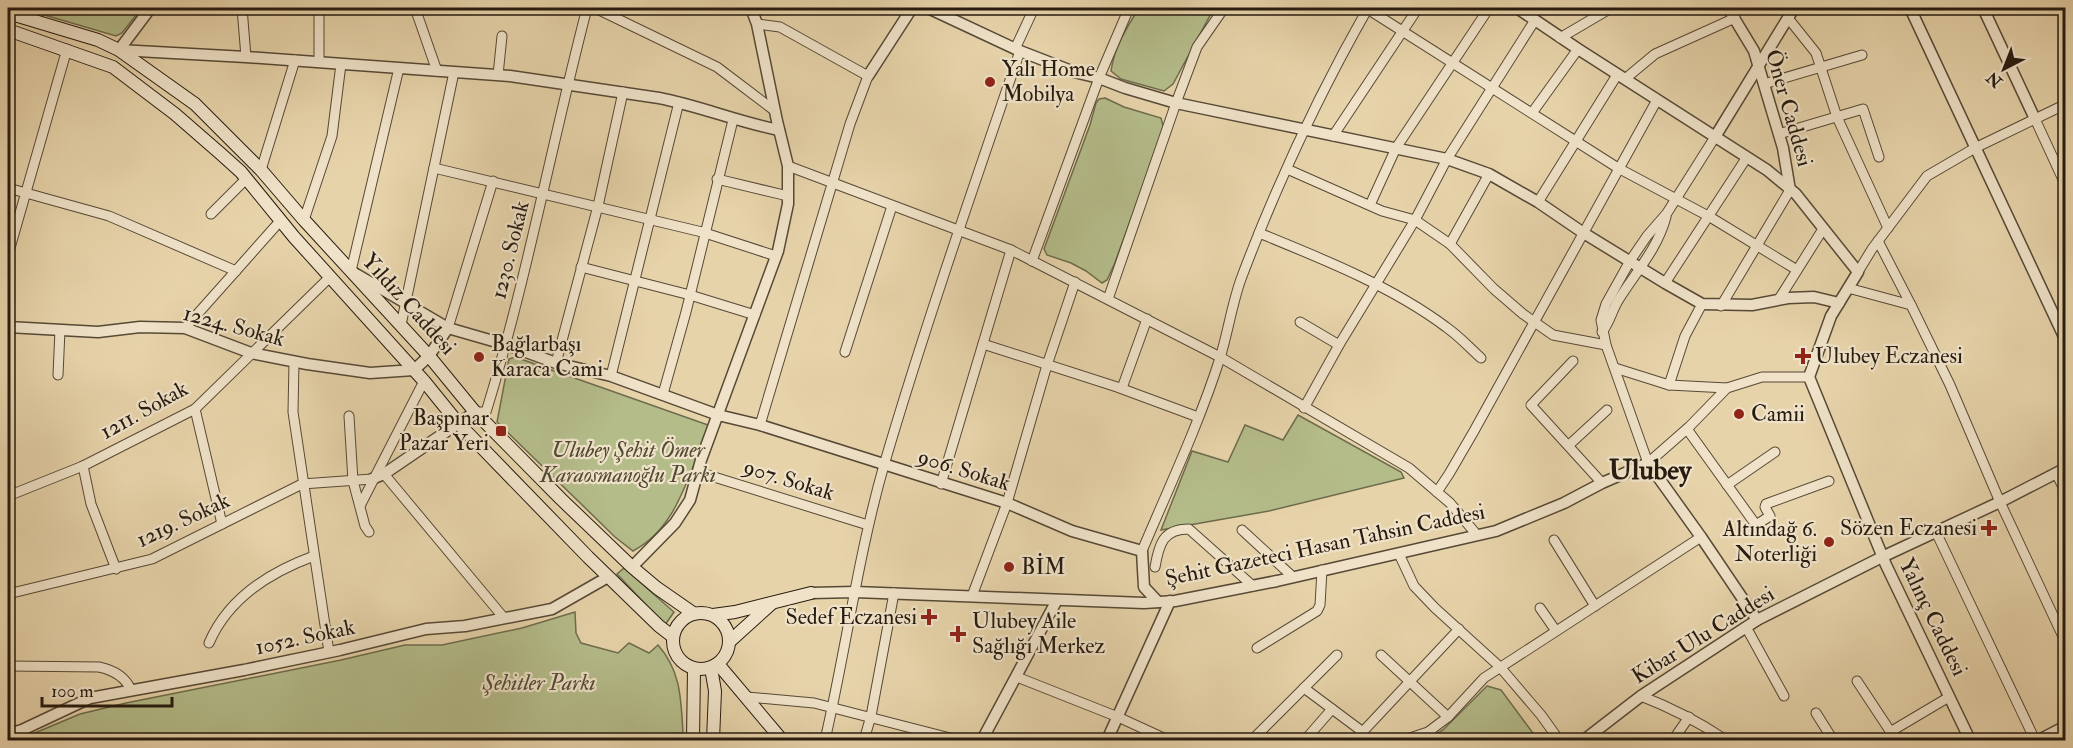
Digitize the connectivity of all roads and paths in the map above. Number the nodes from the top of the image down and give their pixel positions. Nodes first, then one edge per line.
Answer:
1 (150, 8) edge
2 (242, 8) edge
3 (319, 8) edge
4 (415, 8) edge
5 (587, 8) edge
6 (595, 8) edge
7 (912, 8) edge
8 (928, 8) edge
9 (1034, 8) edge
10 (1129, 8) edge
11 (1224, 8) edge
12 (1367, 8) edge
13 (1418, 8) edge
14 (1489, 8) edge
15 (1517, 8) edge
16 (1611, 8) edge
17 (1728, 8) edge
18 (1794, 8) edge
19 (1910, 8) edge
20 (1983, 8) edge
21 (2060, 8) edge
22 (749, 9) edge
23 (10, 11) edge
24 (1735, 18) junction
25 (1788, 18) junction
26 (1535, 20) junction
27 (2066, 20) edge
28 (757, 24) junction
29 (8, 30) edge
30 (1401, 32) junction
31 (502, 36) dead end
32 (1560, 38) junction
33 (67, 49) junction
34 (1578, 49) junction
35 (118, 50) junction
36 (1018, 50) junction
37 (1862, 55) dead end
38 (246, 57) junction
39 (295, 60) junction
40 (319, 62) junction
41 (341, 64) junction
42 (1453, 64) junction
43 (113, 67) junction
44 (1759, 67) junction
45 (1821, 67) junction
46 (399, 68) junction
47 (437, 71) junction
48 (454, 72) junction
49 (498, 75) junction
50 (868, 76) junction
51 (1621, 77) junction
52 (1099, 78) junction
53 (567, 84) junction
54 (1764, 84) junction
55 (1493, 89) junction
56 (623, 92) junction
57 (1657, 100) junction
58 (679, 102) junction
59 (1176, 104) junction
60 (2066, 104) edge
61 (775, 111) junction
62 (1532, 113) junction
63 (1837, 117) junction
64 (2034, 119) junction
65 (733, 120) junction
66 (779, 130) junction
67 (1305, 130) junction
68 (1779, 134) junction
69 (1333, 136) junction
70 (1715, 137) junction
71 (1578, 141) junction
72 (1396, 148) junction
73 (1975, 148) junction
74 (1747, 157) junction
75 (1879, 157) dead end
76 (1447, 159) junction
77 (788, 166) junction
78 (434, 168) junction
79 (1618, 168) junction
80 (1287, 169) junction
81 (261, 170) junction
82 (1489, 174) junction
83 (246, 179) junction
84 (717, 179) junction
85 (493, 181) junction
86 (833, 183) junction
87 (2066, 186) edge
88 (8, 188) edge
89 (1790, 190) junction
90 (26, 193) junction
91 (544, 193) junction
92 (788, 196) junction
93 (1675, 200) junction
94 (1538, 202) junction
95 (1370, 205) junction
96 (598, 206) junction
97 (892, 206) junction
98 (1667, 213) junction
99 (211, 214) dead end
100 (1710, 218) junction
101 (650, 219) junction
102 (281, 220) junction
103 (304, 220) junction
104 (1415, 220) junction
105 (1888, 228) junction
106 (1823, 229) junction
107 (958, 232) junction
108 (1582, 232) junction
109 (705, 233) junction
110 (1259, 233) junction
111 (1878, 241) junction
112 (1450, 244) junction
113 (1757, 246) junction
114 (1011, 250) junction
115 (8, 255) edge
116 (776, 256) junction
117 (1032, 261) junction
118 (1630, 261) junction
119 (581, 267) junction
120 (1640, 268) junction
121 (1797, 270) junction
122 (236, 271) junction
123 (351, 271) junction
124 (1858, 272) junction
125 (330, 277) junction
126 (635, 281) junction
127 (1075, 282) junction
128 (1665, 283) junction
129 (1376, 285) junction
130 (1848, 288) junction
131 (690, 295) junction
132 (1108, 299) junction
133 (1779, 300) junction
134 (406, 302) junction
135 (1839, 303) junction
136 (1702, 304) junction
137 (1911, 305) junction
138 (1721, 306) junction
139 (755, 315) junction
140 (1147, 319) junction
141 (1300, 322) dead end
142 (1534, 322) junction
143 (401, 325) junction
144 (8, 327) edge
145 (185, 328) junction
146 (448, 328) junction
147 (60, 330) junction
148 (1602, 332) junction
149 (2066, 341) edge
150 (983, 344) junction
151 (507, 345) junction
152 (1339, 345) junction
153 (1606, 345) junction
154 (845, 351) dead end
155 (251, 353) junction
156 (429, 356) junction
157 (1220, 357) junction
158 (1481, 358) dead end
159 (294, 362) junction
160 (1573, 362) dead end
161 (556, 363) junction
162 (1047, 365) junction
163 (1615, 368) junction
164 (414, 370) junction
165 (58, 375) dead end
166 (611, 376) junction
167 (1809, 377) junction
168 (424, 381) junction
169 (1669, 385) junction
170 (1122, 388) junction
171 (1727, 388) junction
172 (663, 394) junction
173 (1304, 408) junction
174 (195, 409) junction
175 (1608, 410) dead end
176 (475, 412) junction
177 (718, 415) junction
178 (349, 416) dead end
179 (1198, 417) junction
180 (458, 423) junction
181 (760, 425) junction
182 (1687, 429) junction
183 (1569, 445) junction
184 (1775, 452) dead end
185 (1648, 463) junction
186 (884, 465) junction
187 (83, 466) junction
188 (2061, 471) edge
189 (698, 472) junction
190 (384, 474) junction
191 (372, 479) junction
192 (353, 481) junction
193 (1829, 481) dead end
194 (1602, 483) junction
195 (302, 484) junction
196 (940, 484) junction
197 (1727, 485) junction
198 (1437, 492) junction
199 (2066, 493) edge
200 (8, 496) edge
201 (2000, 502) junction
202 (1007, 503) junction
203 (360, 504) junction
204 (222, 524) junction
205 (868, 525) junction
206 (1242, 530) dead end
207 (369, 532) dead end
208 (1936, 532) junction
209 (1477, 536) junction
210 (1701, 537) junction
211 (1554, 540) dead end
212 (1142, 551) junction
213 (1399, 554) junction
214 (314, 556) junction
215 (1882, 556) junction
216 (632, 567) junction
217 (1155, 567) dead end
218 (116, 569) junction
219 (1322, 570) junction
220 (608, 577) junction
221 (1293, 577) junction
222 (1253, 586) junction
223 (855, 592) junction
224 (811, 593) joint
225 (894, 593) junction
226 (8, 594) edge
227 (972, 596) junction
228 (1057, 600) junction
229 (1170, 601) junction
230 (1158, 602) junction
231 (771, 603) junction
232 (1595, 606) junction
233 (1540, 608) dead end
234 (693, 613) junction
235 (713, 615) junction
236 (504, 618) junction
237 (1757, 620) junction
238 (1746, 627) junction
239 (1459, 629) junction
240 (1556, 631) junction
241 (672, 636) junction
242 (729, 642) junction
243 (209, 643) dead end
244 (2066, 643) edge
245 (1257, 648) dead end
246 (329, 652) junction
247 (1337, 655) dead end
248 (1381, 655) dead end
249 (8, 666) edge
250 (715, 666) junction
251 (1500, 667) junction
252 (694, 669) junction
253 (1017, 677) junction
254 (1410, 681) junction
255 (1857, 681) dead end
256 (1304, 688) junction
257 (131, 690) junction
258 (1641, 696) junction
259 (1784, 696) dead end
260 (747, 697) junction
261 (1949, 697) junction
262 (833, 707) junction
263 (1332, 709) junction
264 (1816, 713) dead end
265 (870, 716) junction
266 (1118, 717) junction
267 (1448, 717) junction
268 (1689, 717) junction
269 (2066, 726) edge
270 (1363, 732) junction
271 (8, 734) edge
272 (1598, 736) edge
273 (1893, 736) edge
274 (693, 741) edge
275 (713, 741) edge
276 (782, 741) edge
277 (825, 741) edge
278 (864, 741) edge
279 (958, 741) edge
280 (982, 741) edge
281 (1107, 741) edge
282 (1167, 741) edge
283 (1252, 741) edge
284 (1305, 741) edge
285 (1355, 741) edge
286 (1404, 741) edge
287 (1560, 741) edge
288 (1584, 741) edge
289 (1673, 741) edge
290 (1726, 741) edge
291 (1833, 741) edge
292 (1970, 741) edge
293 (2037, 741) edge

1 - 35 street
2 - 38 street
3 - 40 street
4 - 47 street
5 - 53 street, 1230. Sokak
6 - 61 street
7 - 50 street
8 - 36 street
9 - 36 street
10 - 52 street
11 - 59 street
12 - 30 street
12 - 67 street
13 - 30 street
14 - 42 street
15 - 26 street
16 - 32 street
17 - 24 street, Öner Caddesi
18 - 25 street
19 - 73 street
20 - 64 street
21 - 27 street
22 - 28 street
23 - 35 main road, Yıldız Caddesi
24 - 44 street, Öner Caddesi
24 - 51 street
25 - 44 street
25 - 45 street
26 - 32 street
26 - 55 street
28 - 50 street
28 - 61 street
29 - 33 main road, Yıldız Caddesi
30 - 42 street
30 - 69 street
31 - 49 street
32 - 34 street
33 - 43 main road, Yıldız Caddesi
33 - 90 street
34 - 51 street
34 - 62 street
35 - 38 street
35 - 43 street
35 - 81 main road, Yıldız Caddesi
36 - 52 street
36 - 107 street
37 - 45 street
38 - 39 street
39 - 40 street
39 - 81 street
40 - 41 street
41 - 46 street
41 - 103 street
42 - 55 street
42 - 72 street
43 - 83 main road, Yıldız Caddesi
44 - 54 street, Öner Caddesi
44 - 70 street
45 - 54 street
45 - 63 street
46 - 47 street
46 - 123 street
47 - 48 street
48 - 49 street
48 - 78 street
49 - 53 street
50 - 86 street
51 - 57 street
51 - 71 street
52 - 59 street
52 - 117 street
53 - 56 street
53 - 91 street, 1230. Sokak
54 - 68 street, Öner Caddesi
55 - 62 street
55 - 76 street
56 - 58 street
56 - 96 street
57 - 70 street
57 - 79 street
58 - 65 street
58 - 101 street
59 - 67 street
59 - 132 street
60 - 64 street
61 - 66 street
62 - 71 street
63 - 68 street
63 - 75 street
63 - 105 street
64 - 73 street
64 - 87 street
65 - 66 street
65 - 84 street
66 - 77 street
67 - 69 street
67 - 80 street
68 - 89 street, Öner Caddesi
69 - 72 street
70 - 74 street
70 - 93 street
71 - 79 street
71 - 94 street
72 - 76 street
72 - 95 street
73 - 105 street
73 - 149 street
74 - 89 street
74 - 100 street
76 - 82 street
76 - 104 street
77 - 86 street
77 - 92 street
78 - 85 street
78 - 134 street
79 - 93 street
79 - 108 street
80 - 95 street
80 - 110 street
81 - 103 main road, Yıldız Caddesi
82 - 94 street
82 - 112 street
83 - 99 street
83 - 102 main road, Yıldız Caddesi
84 - 92 street
84 - 109 street
85 - 91 street
85 - 146 street
86 - 97 street
86 - 181 street
88 - 90 street
89 - 106 street
89 - 113 street
90 - 115 street
90 - 122 street
91 - 96 street
91 - 151 street, 1230. Sokak
92 - 116 street
93 - 98 street
93 - 100 street
94 - 108 street
95 - 104 street
96 - 101 street
96 - 119 street
97 - 107 street
97 - 154 street
98 - 118 street
98 - 120 street
100 - 113 street
100 - 128 street
101 - 109 street
101 - 126 street
102 - 122 street
102 - 125 main road, Yıldız Caddesi
103 - 123 main road, Yıldız Caddesi
104 - 112 street
104 - 129 street
105 - 111 street
106 - 121 street
106 - 124 street
107 - 114 street
107 - 186 street
108 - 118 street
108 - 142 street
109 - 116 street
109 - 131 street
110 - 129 street
110 - 157 street
111 - 124 street
111 - 137 street
112 - 142 street
113 - 121 street
113 - 138 street
114 - 117 street
114 - 150 street
116 - 139 street
117 - 127 street
118 - 120 street
118 - 148 street
119 - 126 street
119 - 161 street
120 - 128 street
120 - 148 street
121 - 133 street
122 - 145 street
123 - 134 street, 906. Sokak
123 - 143 main road, Yıldız Caddesi
124 - 130 street
125 - 155 street, 1211. Sokak
125 - 164 main road, Yıldız Caddesi
126 - 131 street
126 - 166 street
127 - 132 street
127 - 162 street
128 - 136 street
129 - 152 street
129 - 158 street
130 - 135 street
130 - 137 street
131 - 139 street
131 - 172 street
132 - 140 street
133 - 135 street
133 - 138 street
134 - 143 street
134 - 146 street, 906. Sokak
135 - 167 street
136 - 138 street
136 - 169 street
137 - 201 street
139 - 177 street
140 - 157 street
140 - 170 street
141 - 152 street
142 - 153 street
142 - 198 street
143 - 156 main road, Yıldız Caddesi
144 - 147 street, 1224. Sokak
145 - 147 street, 1224. Sokak
145 - 155 street, 1224. Sokak
146 - 151 street, 906. Sokak
146 - 156 street
147 - 165 street
148 - 153 street
150 - 162 street
150 - 196 street
151 - 161 street, 906. Sokak
151 - 176 street, 1230. Sokak
152 - 173 street
153 - 163 street
155 - 159 street, 1224. Sokak
155 - 174 street, 1211. Sokak
156 - 164 street
156 - 176 main road, Yıldız Caddesi
157 - 173 street
157 - 179 street
159 - 164 street, 1224. Sokak
159 - 195 street
160 - 183 street
161 - 166 street, 906. Sokak
162 - 170 street
162 - 202 street
163 - 169 street
163 - 185 street
164 - 168 main road, Yıldız Caddesi
166 - 172 street, 906. Sokak
167 - 171 street
167 - 215 street, Yalınç Caddesi
168 - 180 main road, Yıldız Caddesi
168 - 191 street
169 - 171 street
170 - 179 street
171 - 182 street
172 - 177 street, 906. Sokak
173 - 198 street
174 - 187 street, 1211. Sokak
174 - 204 street
175 - 183 street
176 - 180 street
176 - 216 main road, Yıldız Caddesi
177 - 181 street, 906. Sokak
177 - 189 street
178 - 192 street
179 - 212 street
180 - 190 street
180 - 220 main road, Yıldız Caddesi
181 - 186 street, 906. Sokak
182 - 185 street
182 - 197 street
183 - 194 street
184 - 197 street
185 - 194 street, Şehit Gazeteci Hasan Tahsin Caddesi
185 - 210 street
186 - 196 street, 906. Sokak
186 - 205 street
187 - 200 street, 1211. Sokak
187 - 218 street
188 - 199 street
188 - 201 street, Kibar Ulu Caddesi
189 - 205 street, 907. Sokak
189 - 216 street
190 - 191 street
190 - 236 street
191 - 192 street, 1219. Sokak
191 - 203 street
192 - 195 street, 1219. Sokak
192 - 203 street
193 - 197 street
194 - 209 street, Şehit Gazeteci Hasan Tahsin Caddesi
195 - 204 street, 1219. Sokak
195 - 214 street
196 - 202 street, 906. Sokak
198 - 209 street
201 - 208 street, Kibar Ulu Caddesi
201 - 244 street
202 - 212 street, 906. Sokak
202 - 227 street
203 - 207 street
204 - 218 street, 1219. Sokak
205 - 223 street
206 - 221 street
208 - 215 street, Kibar Ulu Caddesi
208 - 293 street
209 - 213 street, Şehit Gazeteci Hasan Tahsin Caddesi
210 - 232 street
210 - 237 street
211 - 232 street
212 - 230 street
213 - 219 street, Şehit Gazeteci Hasan Tahsin Caddesi
213 - 239 street
214 - 243 street
214 - 246 street
215 - 237 street, Kibar Ulu Caddesi
215 - 261 street, Yalınç Caddesi
216 - 234 main road, Yıldız Caddesi
217 - 222 street
218 - 226 street, 1219. Sokak
219 - 221 street, Şehit Gazeteci Hasan Tahsin Caddesi
219 - 245 street
220 - 236 street, 1052. Sokak
220 - 241 main road, Yıldız Caddesi
221 - 222 street, Şehit Gazeteci Hasan Tahsin Caddesi
222 - 229 street, Şehit Gazeteci Hasan Tahsin Caddesi
223 - 224 street, Şehit Gazeteci Hasan Tahsin Caddesi
223 - 225 street, Şehit Gazeteci Hasan Tahsin Caddesi
223 - 262 street
224 - 231 main road, Şehit Gazeteci Hasan Tahsin Caddesi
225 - 227 street, Şehit Gazeteci Hasan Tahsin Caddesi
225 - 265 street
227 - 228 street, Şehit Gazeteci Hasan Tahsin Caddesi
228 - 230 street, Şehit Gazeteci Hasan Tahsin Caddesi
228 - 253 street
229 - 230 street, Şehit Gazeteci Hasan Tahsin Caddesi
229 - 266 street
231 - 235 main road, Şehit Gazeteci Hasan Tahsin Caddesi
231 - 242 main road, Şehit Gazeteci Hasan Tahsin Caddesi
232 - 240 street
233 - 240 street
234 - 235 main road, Yıldız Caddesi
234 - 241 main road
235 - 242 main road
236 - 246 street, 1052. Sokak
237 - 238 street, Kibar Ulu Caddesi
238 - 258 street, Kibar Ulu Caddesi
238 - 259 street
239 - 251 street
239 - 254 street
240 - 251 street
241 - 252 main road, Yıldız Caddesi
242 - 250 main road
246 - 257 street, 1052. Sokak
247 - 256 street
248 - 254 street
249 - 257 street
250 - 252 main road
250 - 260 main road
250 - 275 main road
251 - 267 street
251 - 287 street
252 - 274 main road
253 - 266 street
253 - 280 street
254 - 267 street
254 - 270 street
255 - 273 street
256 - 263 street
256 - 283 street
257 - 271 street, 1052. Sokak
258 - 268 street
258 - 272 street, Kibar Ulu Caddesi
260 - 262 street
260 - 276 main road
261 - 273 street
261 - 292 street, Yalınç Caddesi
262 - 265 street
262 - 277 street
263 - 270 street
263 - 284 street
264 - 291 street
265 - 278 street
265 - 279 street
266 - 281 street
266 - 282 street
267 - 286 street
268 - 289 street
268 - 290 street
269 - 293 street
270 - 285 street
272 - 288 street, Kibar Ulu Caddesi

